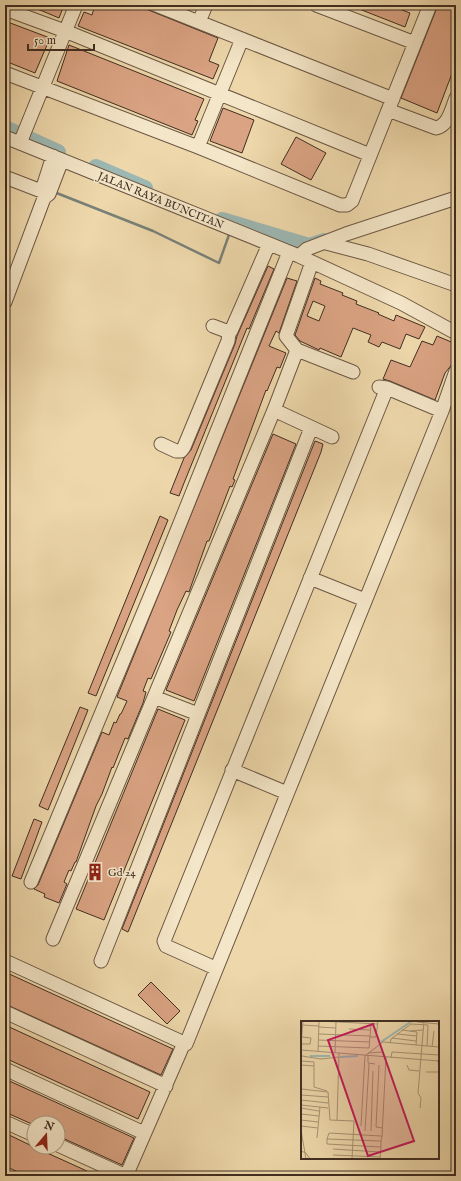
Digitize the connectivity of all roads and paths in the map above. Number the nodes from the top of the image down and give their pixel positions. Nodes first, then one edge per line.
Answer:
1 (76, 5) edge
2 (156, 5) edge
3 (206, 5) edge
4 (316, 5) edge
5 (430, 5) edge
6 (5, 9) edge
7 (199, 22) junction
8 (65, 31) junction
9 (242, 39) junction
10 (415, 43) junction
11 (5, 73) edge
12 (42, 88) junction
13 (220, 94) junction
14 (456, 98) edge
15 (391, 104) junction
16 (23, 135) junction
17 (5, 137) edge
18 (198, 148) junction
19 (370, 155) junction
20 (57, 158) junction
21 (5, 177) edge
22 (46, 191) junction
23 (456, 198) edge
24 (326, 243) junction
25 (269, 244) junction
26 (290, 256) junction
27 (311, 266) junction
28 (456, 285) edge
29 (5, 302) edge
30 (213, 326) dead end
31 (229, 332) junction
32 (456, 333) edge
33 (297, 350) junction
34 (456, 371) edge
35 (353, 372) dead end
36 (274, 410) junction
37 (442, 411) junction
38 (311, 428) junction
39 (332, 437) dead end
40 (161, 444) dead end
41 (310, 578) junction
42 (365, 600) junction
43 (154, 697) junction
44 (198, 714) junction
45 (232, 770) junction
46 (287, 793) junction
47 (32, 882) dead end
48 (53, 939) dead end
49 (5, 961) edge
50 (100, 961) dead end
51 (215, 968) junction
52 (5, 1012) edge
53 (184, 1043) junction
54 (5, 1069) edge
55 (166, 1086) junction
56 (5, 1122) edge
57 (26, 1131) edge
58 (144, 1132) junction
59 (66, 1150) edge
60 (126, 1176) edge

1 - 8 street
2 - 7 street
3 - 7 street
4 - 10 street
5 - 10 street
6 - 8 street
7 - 9 street
8 - 12 street
8 - 13 street
9 - 13 street
9 - 15 street
10 - 15 street
11 - 12 street
12 - 16 street
12 - 18 street
13 - 18 street
13 - 19 street
14 - 15 street
15 - 19 street
16 - 17 street, JALAN RAYA BUNCITAN
16 - 20 street, JALAN RAYA BUNCITAN
18 - 19 street
20 - 22 street
20 - 25 street, JALAN RAYA BUNCITAN
21 - 22 street
22 - 29 street
23 - 24 street
24 - 26 street
24 - 28 street
25 - 26 street, JALAN RAYA BUNCITAN
25 - 31 street
26 - 27 street, JALAN RAYA BUNCITAN
26 - 47 street
27 - 32 street, JALAN RAYA BUNCITAN
27 - 33 street
30 - 31 street
31 - 40 street
33 - 35 street
33 - 36 street
34 - 37 street
36 - 38 street
36 - 43 street
37 - 41 street
37 - 42 street
38 - 39 street
38 - 44 street
41 - 42 street
41 - 45 street
42 - 46 street
43 - 44 street
43 - 48 street
44 - 50 street
45 - 46 street
45 - 51 street
46 - 51 street
49 - 53 street
51 - 53 street
52 - 55 street
53 - 55 street
54 - 58 street
55 - 58 street
56 - 57 street
58 - 60 street
59 - 60 street

